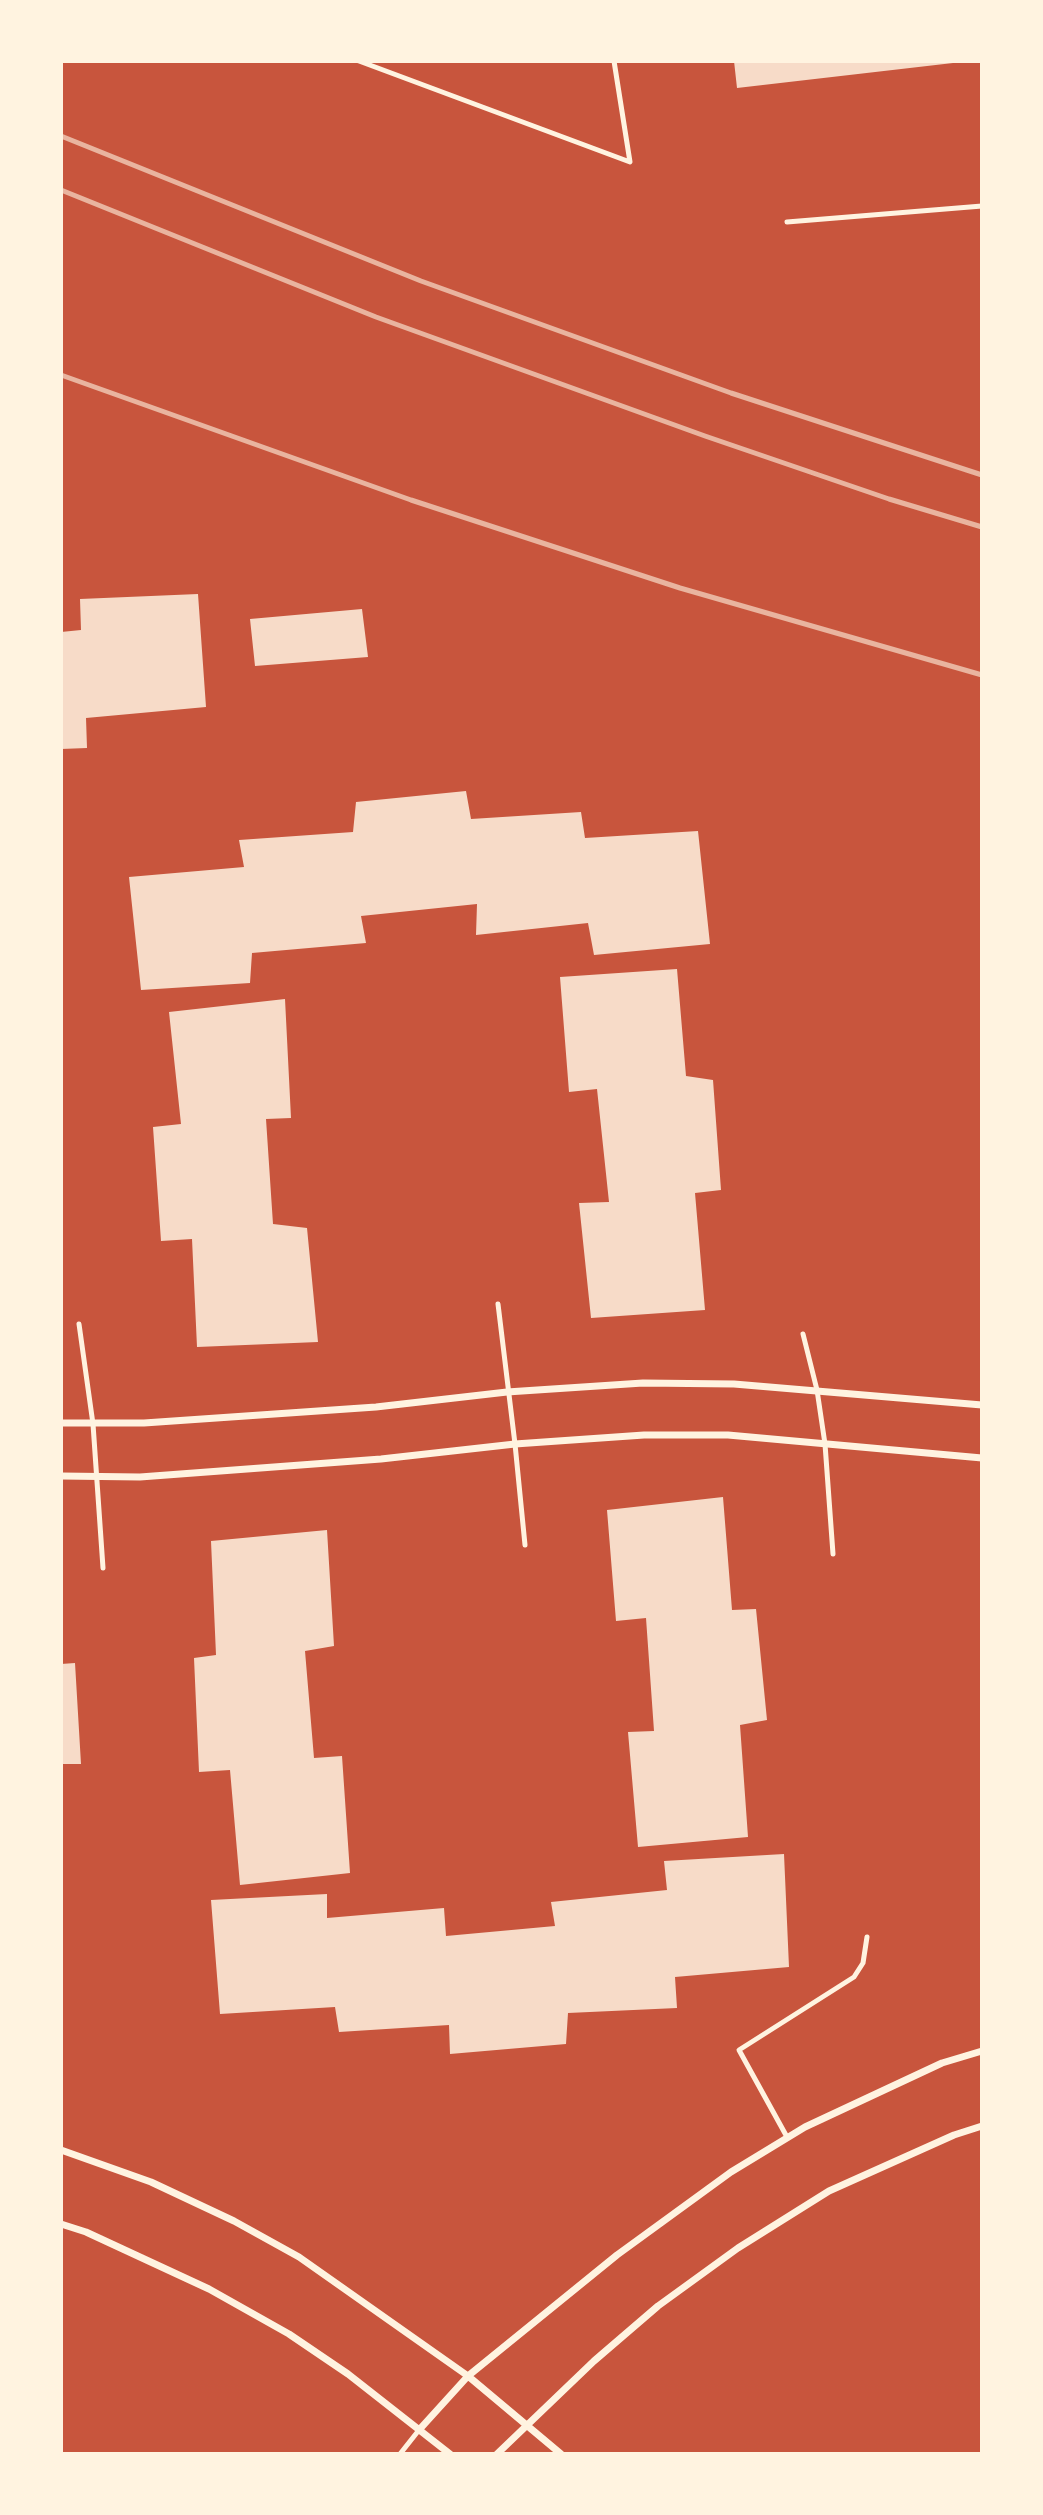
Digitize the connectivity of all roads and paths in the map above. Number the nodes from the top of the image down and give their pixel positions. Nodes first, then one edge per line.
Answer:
1 (359, 61) edge
2 (614, 61) edge
3 (982, 206) edge
4 (787, 222) dead end
5 (498, 1304) dead end
6 (79, 1324) dead end
7 (803, 1334) dead end
8 (817, 1390) junction
9 (508, 1392) junction
10 (982, 1405) edge
11 (61, 1423) edge
12 (93, 1423) junction
13 (515, 1444) junction
14 (825, 1444) junction
15 (982, 1458) edge
16 (61, 1476) edge
17 (96, 1476) junction
18 (525, 1545) dead end
19 (834, 1554) dead end
20 (103, 1568) dead end
21 (867, 1937) dead end
22 (982, 2051) edge
23 (982, 2126) edge
24 (788, 2137) junction
25 (61, 2150) edge
26 (61, 2224) edge
27 (468, 2376) junction
28 (528, 2424) junction
29 (419, 2430) junction
30 (400, 2454) edge
31 (450, 2454) edge
32 (497, 2454) edge
33 (561, 2454) edge

1 - 2 lane
3 - 4 lane
5 - 9 lane
6 - 12 lane
7 - 8 lane
8 - 9 street
8 - 10 street
8 - 14 lane
9 - 12 street
9 - 13 lane
11 - 12 street
12 - 17 lane
13 - 14 street
13 - 17 street
13 - 18 lane
14 - 15 street
14 - 19 lane
16 - 17 street
17 - 20 lane
21 - 24 lane
22 - 24 street
23 - 28 street
24 - 27 street
25 - 27 street
26 - 29 street
27 - 28 street
27 - 29 street
28 - 32 street
28 - 33 street
29 - 30 lane
29 - 31 street

